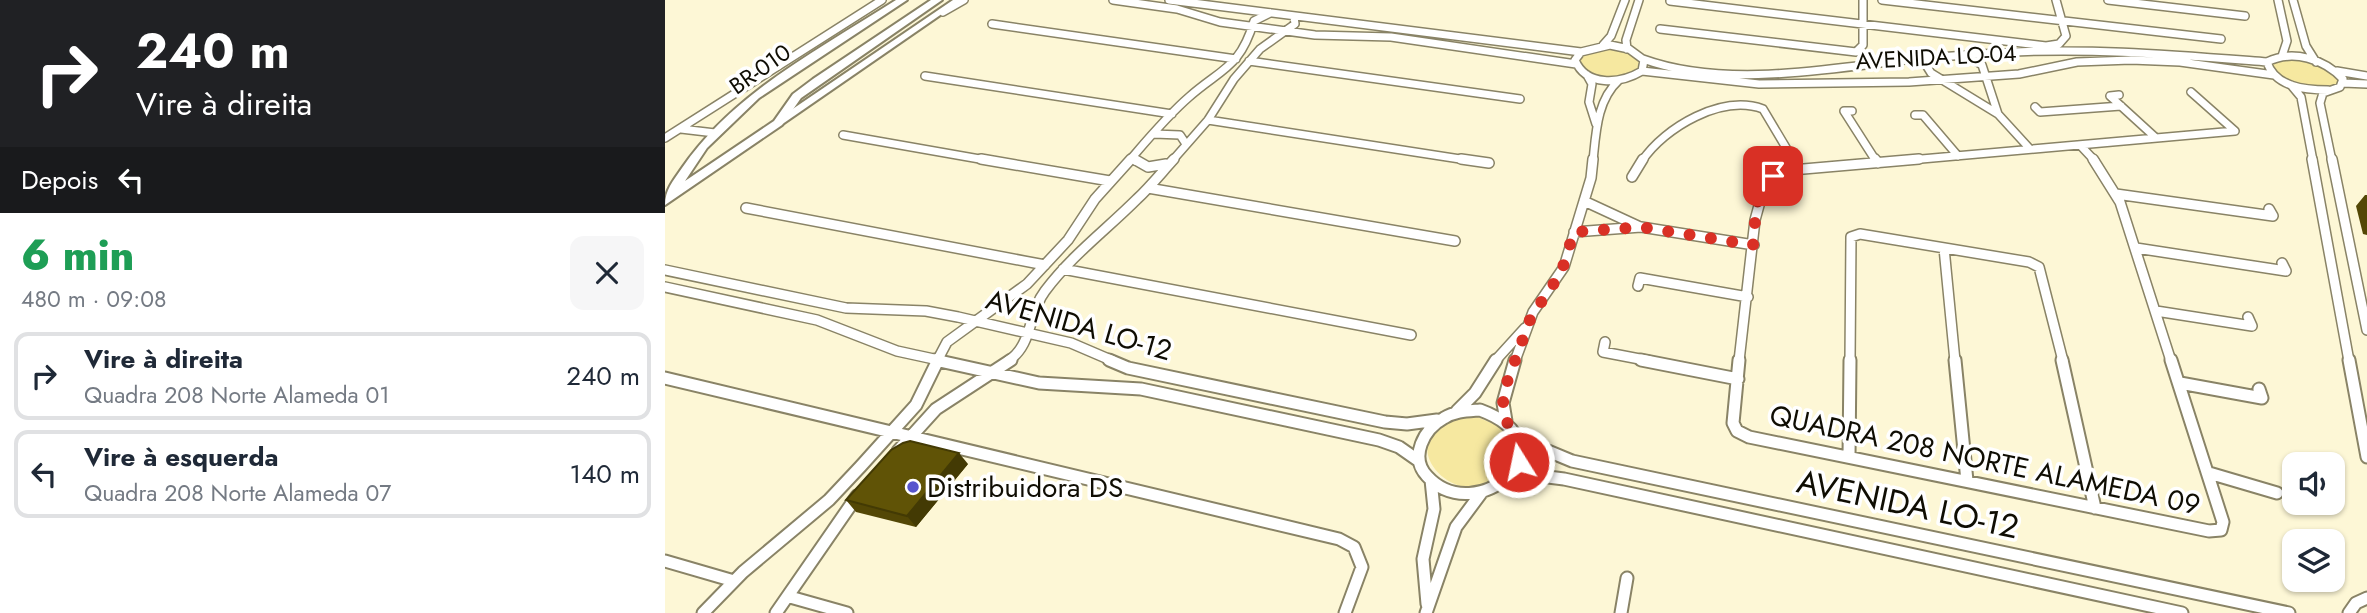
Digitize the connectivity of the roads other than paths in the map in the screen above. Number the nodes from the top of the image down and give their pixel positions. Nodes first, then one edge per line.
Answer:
1 (882, 0) edge
2 (902, 0) edge
3 (937, 0) edge
4 (958, 0) edge
5 (964, 0) edge
6 (1113, 0) edge
7 (1169, 0) edge
8 (1625, 0) edge
9 (1639, 0) edge
10 (1863, 0) edge
11 (1882, 0) edge
12 (2056, 0) edge
13 (2108, 0) edge
14 (2278, 0) edge
15 (2293, 0) edge
16 (1670, 1) edge
17 (1270, 13) junction
18 (2245, 16) dead end
19 (1294, 17) junction
20 (930, 19) junction
21 (2061, 20) junction
22 (992, 24) dead end
23 (1863, 24) junction
24 (1253, 26) junction
25 (1660, 29) dead end
26 (1286, 31) junction
27 (2221, 39) dead end
28 (1990, 42) junction
29 (1603, 45) junction
30 (2025, 46) junction
31 (1627, 48) junction
32 (1581, 52) junction
33 (1990, 53) junction
34 (2037, 54) junction
35 (1966, 55) junction
36 (2282, 56) junction
37 (1931, 58) junction
38 (1236, 59) junction
39 (1643, 59) junction
40 (809, 60) junction
41 (1249, 61) junction
42 (2267, 62) junction
43 (2316, 62) junction
44 (1576, 64) junction
45 (835, 69) junction
46 (2332, 69) junction
47 (1642, 71) junction
48 (1586, 75) junction
49 (2274, 75) junction
50 (925, 76) dead end
51 (1986, 76) junction
52 (2367, 76) edge
53 (1619, 80) junction
54 (1942, 80) junction
55 (2288, 83) junction
56 (2343, 83) junction
57 (2367, 84) edge
58 (2328, 90) junction
59 (2191, 92) dead end
60 (2119, 95) dead end
61 (1520, 99) dead end
62 (2121, 106) junction
63 (2035, 107) dead end
64 (1852, 111) dead end
65 (1172, 114) junction
66 (1998, 114) junction
67 (1915, 116) dead end
68 (1208, 120) junction
69 (778, 123) junction
70 (1596, 128) junction
71 (680, 129) junction
72 (715, 133) junction
73 (1153, 134) junction
74 (843, 135) dead end
75 (665, 138) edge
76 (2156, 138) junction
77 (1186, 144) junction
78 (2080, 145) junction
79 (703, 146) junction
80 (743, 147) junction
81 (2030, 149) junction
82 (1958, 156) junction
83 (1133, 157) junction
84 (1170, 162) junction
85 (1489, 163) dead end
86 (1878, 163) junction
87 (1800, 170) junction
88 (1632, 177) dead end
89 (1110, 181) junction
90 (1148, 188) junction
91 (2116, 194) junction
92 (666, 200) edge
93 (1584, 201) junction
94 (746, 208) dead end
95 (2269, 209) dead end
96 (1641, 227) junction
97 (1574, 232) junction
98 (1455, 241) dead end
99 (1753, 245) junction
100 (1944, 248) junction
101 (2136, 248) junction
102 (2282, 263) dead end
103 (1045, 265) junction
104 (1063, 269) junction
105 (665, 270) edge
106 (1638, 286) dead end
107 (665, 287) edge
108 (1748, 297) junction
109 (2156, 311) junction
110 (2248, 317) dead end
111 (977, 321) junction
112 (1527, 325) junction
113 (2367, 330) edge
114 (1028, 332) junction
115 (1411, 335) dead end
116 (1605, 342) dead end
117 (937, 360) junction
118 (992, 373) junction
119 (665, 378) edge
120 (1738, 379) junction
121 (2180, 383) junction
122 (2259, 388) dead end
123 (1457, 411) junction
124 (1437, 421) junction
125 (1506, 421) junction
126 (892, 433) junction
127 (910, 437) junction
128 (1519, 439) junction
129 (1849, 457) junction
130 (2367, 457) edge
131 (1419, 461) junction
132 (886, 464) edge
133 (2209, 473) junction
134 (1509, 478) junction
135 (1431, 480) junction
136 (1967, 481) junction
137 (870, 482) edge
138 (1482, 492) junction
139 (2277, 494) dead end
140 (2095, 508) junction
141 (665, 562) edge
142 (1627, 578) dead end
143 (734, 581) junction
144 (790, 597) junction
145 (2367, 598) edge
146 (1427, 612) edge
147 (703, 613) edge
148 (776, 613) edge
149 (847, 613) edge
150 (1345, 613) edge
151 (1621, 613) edge
152 (2182, 613) edge
153 (2289, 613) edge
154 (2348, 613) edge

1 - 71 street
2 - 40 highway, BR-010
3 - 45 highway, BR-010
4 - 20 main road
5 - 20 street
6 - 24 street
7 - 17 street
8 - 29 street
9 - 31 street
10 - 23 street
11 - 21 street
12 - 21 street
13 - 18 street
14 - 36 street
15 - 43 street
16 - 23 street
17 - 19 street
17 - 24 street
19 - 26 street
19 - 32 street
20 - 69 main road
21 - 27 street
21 - 30 street
22 - 38 street
23 - 25 street
23 - 28 street
24 - 26 street
24 - 38 street
26 - 41 street
26 - 44 street
28 - 30 street
28 - 33 street
29 - 31 street
29 - 32 street
30 - 34 street
31 - 39 street
32 - 44 street
33 - 34 street, AVENIDA LO-04
33 - 35 street, AVENIDA LO-04
34 - 42 street, AVENIDA LO-04
35 - 37 street, AVENIDA LO-04
35 - 51 street
36 - 42 street
36 - 43 street
37 - 39 street, AVENIDA LO-04
37 - 54 street
38 - 65 street
39 - 47 street
40 - 45 highway
40 - 72 highway, BR-010
41 - 61 street
41 - 68 street
42 - 49 street
43 - 46 street
44 - 48 street
45 - 69 highway, BR-010
46 - 52 street
46 - 56 street
47 - 53 street
47 - 54 street, AVENIDA LO-04
48 - 53 street
48 - 70 street
49 - 51 street, AVENIDA LO-04
49 - 55 street
50 - 65 street
51 - 54 street, AVENIDA LO-04
51 - 66 street
53 - 70 street
54 - 66 street
55 - 58 street
55 - 130 street
56 - 57 street
56 - 58 street
58 - 113 street
59 - 76 street
60 - 62 street
62 - 63 street
62 - 76 street
64 - 86 street
65 - 73 street
66 - 81 street
67 - 82 street
68 - 77 street
68 - 85 street
69 - 80 highway, BR-010
70 - 93 street
71 - 72 street
71 - 75 street
72 - 79 highway, BR-010
73 - 77 street
73 - 83 street
74 - 89 street
76 - 78 street
77 - 84 street
78 - 81 street
78 - 91 street
79 - 80 highway
79 - 92 highway, BR-010
80 - 92 highway, BR-010
81 - 82 street
82 - 86 street
83 - 84 street
83 - 89 street
84 - 90 street
86 - 87 street
87 - 88 street
87 - 99 street
89 - 103 street
90 - 98 street
90 - 104 street
91 - 95 street
91 - 101 street
93 - 96 street
93 - 97 street
94 - 103 street
96 - 97 street
96 - 99 street
97 - 112 street
99 - 108 street
100 - 129 street
100 - 136 street
100 - 140 street
101 - 102 street
101 - 109 street
103 - 111 street
104 - 114 street
104 - 115 street
105 - 111 street, AVENIDA LO-12
106 - 108 street
107 - 117 street, AVENIDA LO-12
108 - 120 street
109 - 110 street
109 - 121 street
111 - 114 street, AVENIDA LO-12
111 - 117 street
112 - 123 street
112 - 125 street
114 - 118 street
114 - 124 street, AVENIDA LO-12
116 - 120 street
117 - 118 street, AVENIDA LO-12
117 - 126 street
118 - 127 street
118 - 131 street, AVENIDA LO-12
119 - 126 street
120 - 129 street, QUADRA 208 NORTE ALAMEDA 09
121 - 122 street
121 - 133 street
123 - 124 street
123 - 125 street
124 - 131 street
125 - 128 street
126 - 127 street
126 - 143 street
127 - 132 street
127 - 150 street
128 - 134 street
128 - 153 street, AVENIDA LO-12
129 - 136 street, QUADRA 208 NORTE ALAMEDA 09
131 - 135 street
133 - 139 street
133 - 140 street, QUADRA 208 NORTE ALAMEDA 09
134 - 138 street
134 - 152 street, AVENIDA LO-12
135 - 138 street
135 - 146 street
136 - 140 street, QUADRA 208 NORTE ALAMEDA 09
137 - 144 street
138 - 146 street
141 - 143 street
142 - 151 street
143 - 147 street
144 - 148 street
144 - 149 street
145 - 154 street

